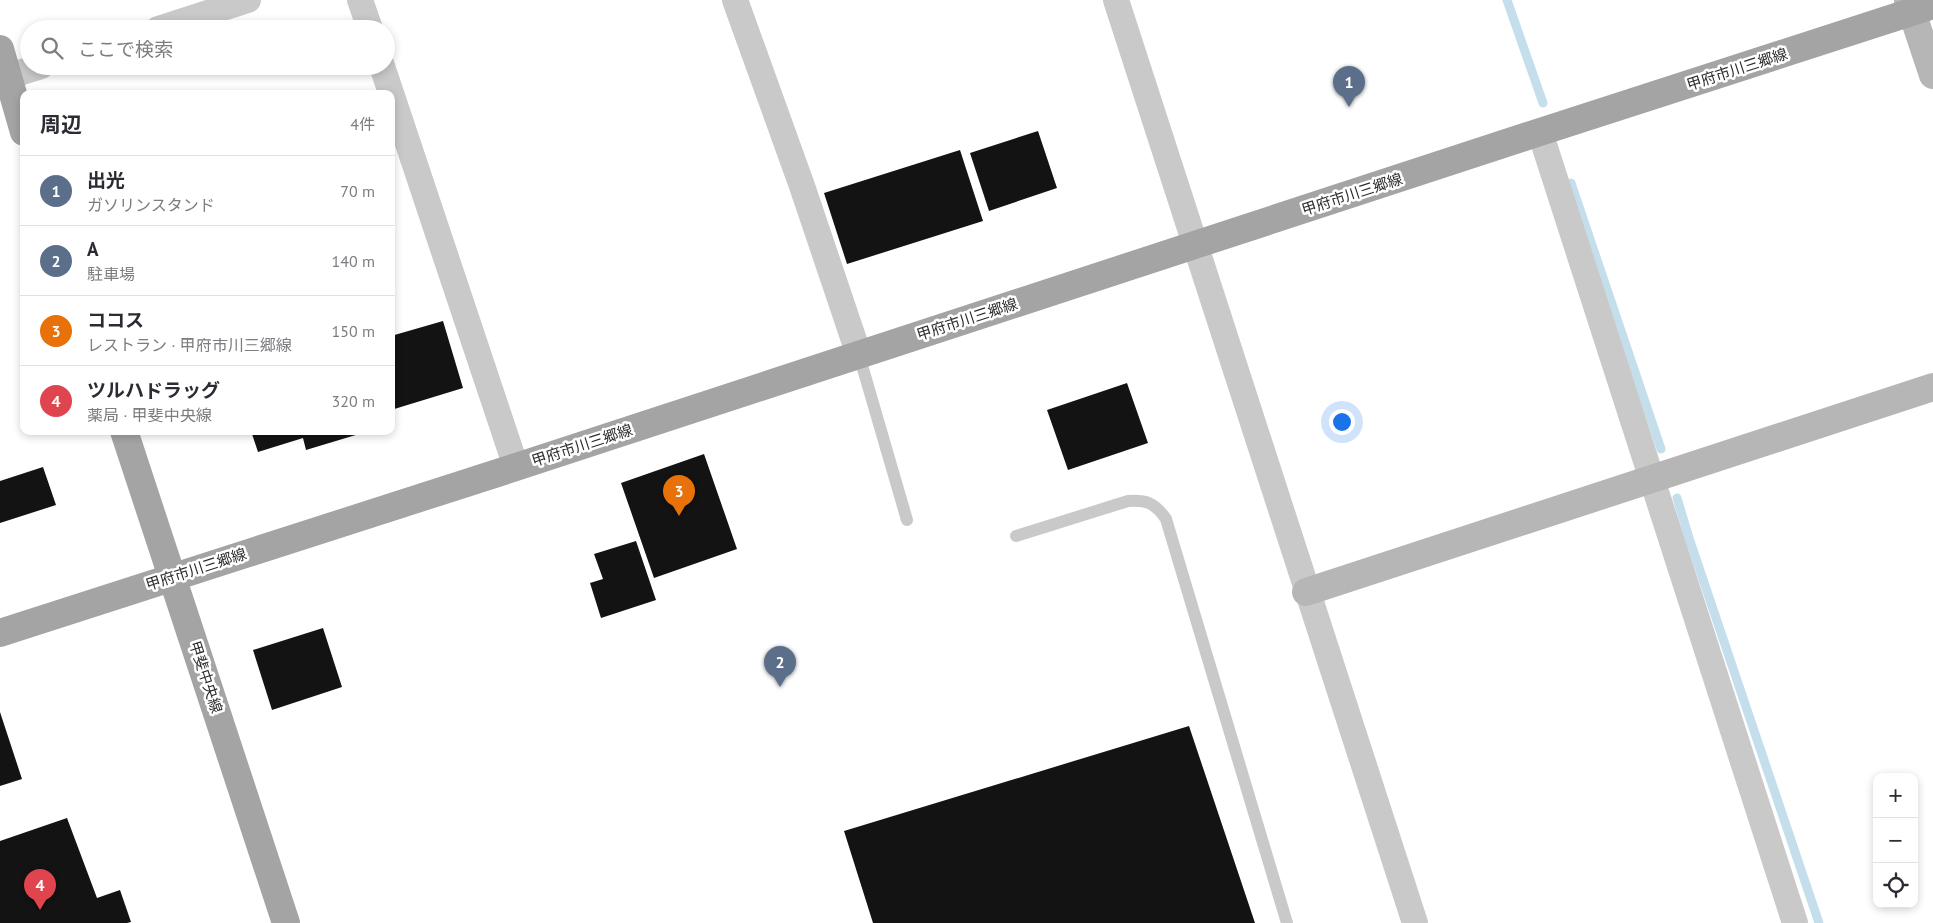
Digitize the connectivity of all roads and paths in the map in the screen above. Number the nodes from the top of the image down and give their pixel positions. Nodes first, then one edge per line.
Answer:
1 (248, 0) edge
2 (360, 0) edge
3 (735, 0) edge
4 (1116, 0) edge
5 (1918, 6) edge
6 (186, 20) edge
7 (367, 20) edge
8 (0, 48) edge
9 (20, 73) edge
10 (385, 75) edge
11 (1933, 75) edge
12 (4, 78) edge
13 (390, 90) edge
14 (395, 105) edge
15 (20, 121) edge
16 (1540, 132) junction
17 (1195, 245) junction
18 (859, 354) junction
19 (1933, 387) edge
20 (125, 435) edge
21 (516, 467) junction
22 (1653, 479) junction
23 (907, 520) dead end
24 (1016, 536) dead end
25 (173, 576) junction
26 (1306, 592) junction
27 (0, 633) edge
28 (280, 921) edge
29 (1286, 923) edge
30 (1415, 923) edge
31 (1795, 923) edge

1 - 6 street
2 - 7 street
3 - 18 street
4 - 17 street
5 - 11 street
5 - 16 main road, 甲府市川三郷線
8 - 12 main road
9 - 12 street
10 - 13 street
12 - 15 main road
14 - 21 street
16 - 17 main road, 甲府市川三郷線
16 - 22 street
17 - 18 main road, 甲府市川三郷線
17 - 26 street
18 - 21 main road, 甲府市川三郷線
18 - 23 lane
19 - 22 street
20 - 25 main road, 甲斐中央線
21 - 25 main road, 甲府市川三郷線
22 - 26 street
22 - 31 street
24 - 29 lane
25 - 27 main road, 甲府市川三郷線
25 - 28 main road, 甲斐中央線
26 - 30 street

